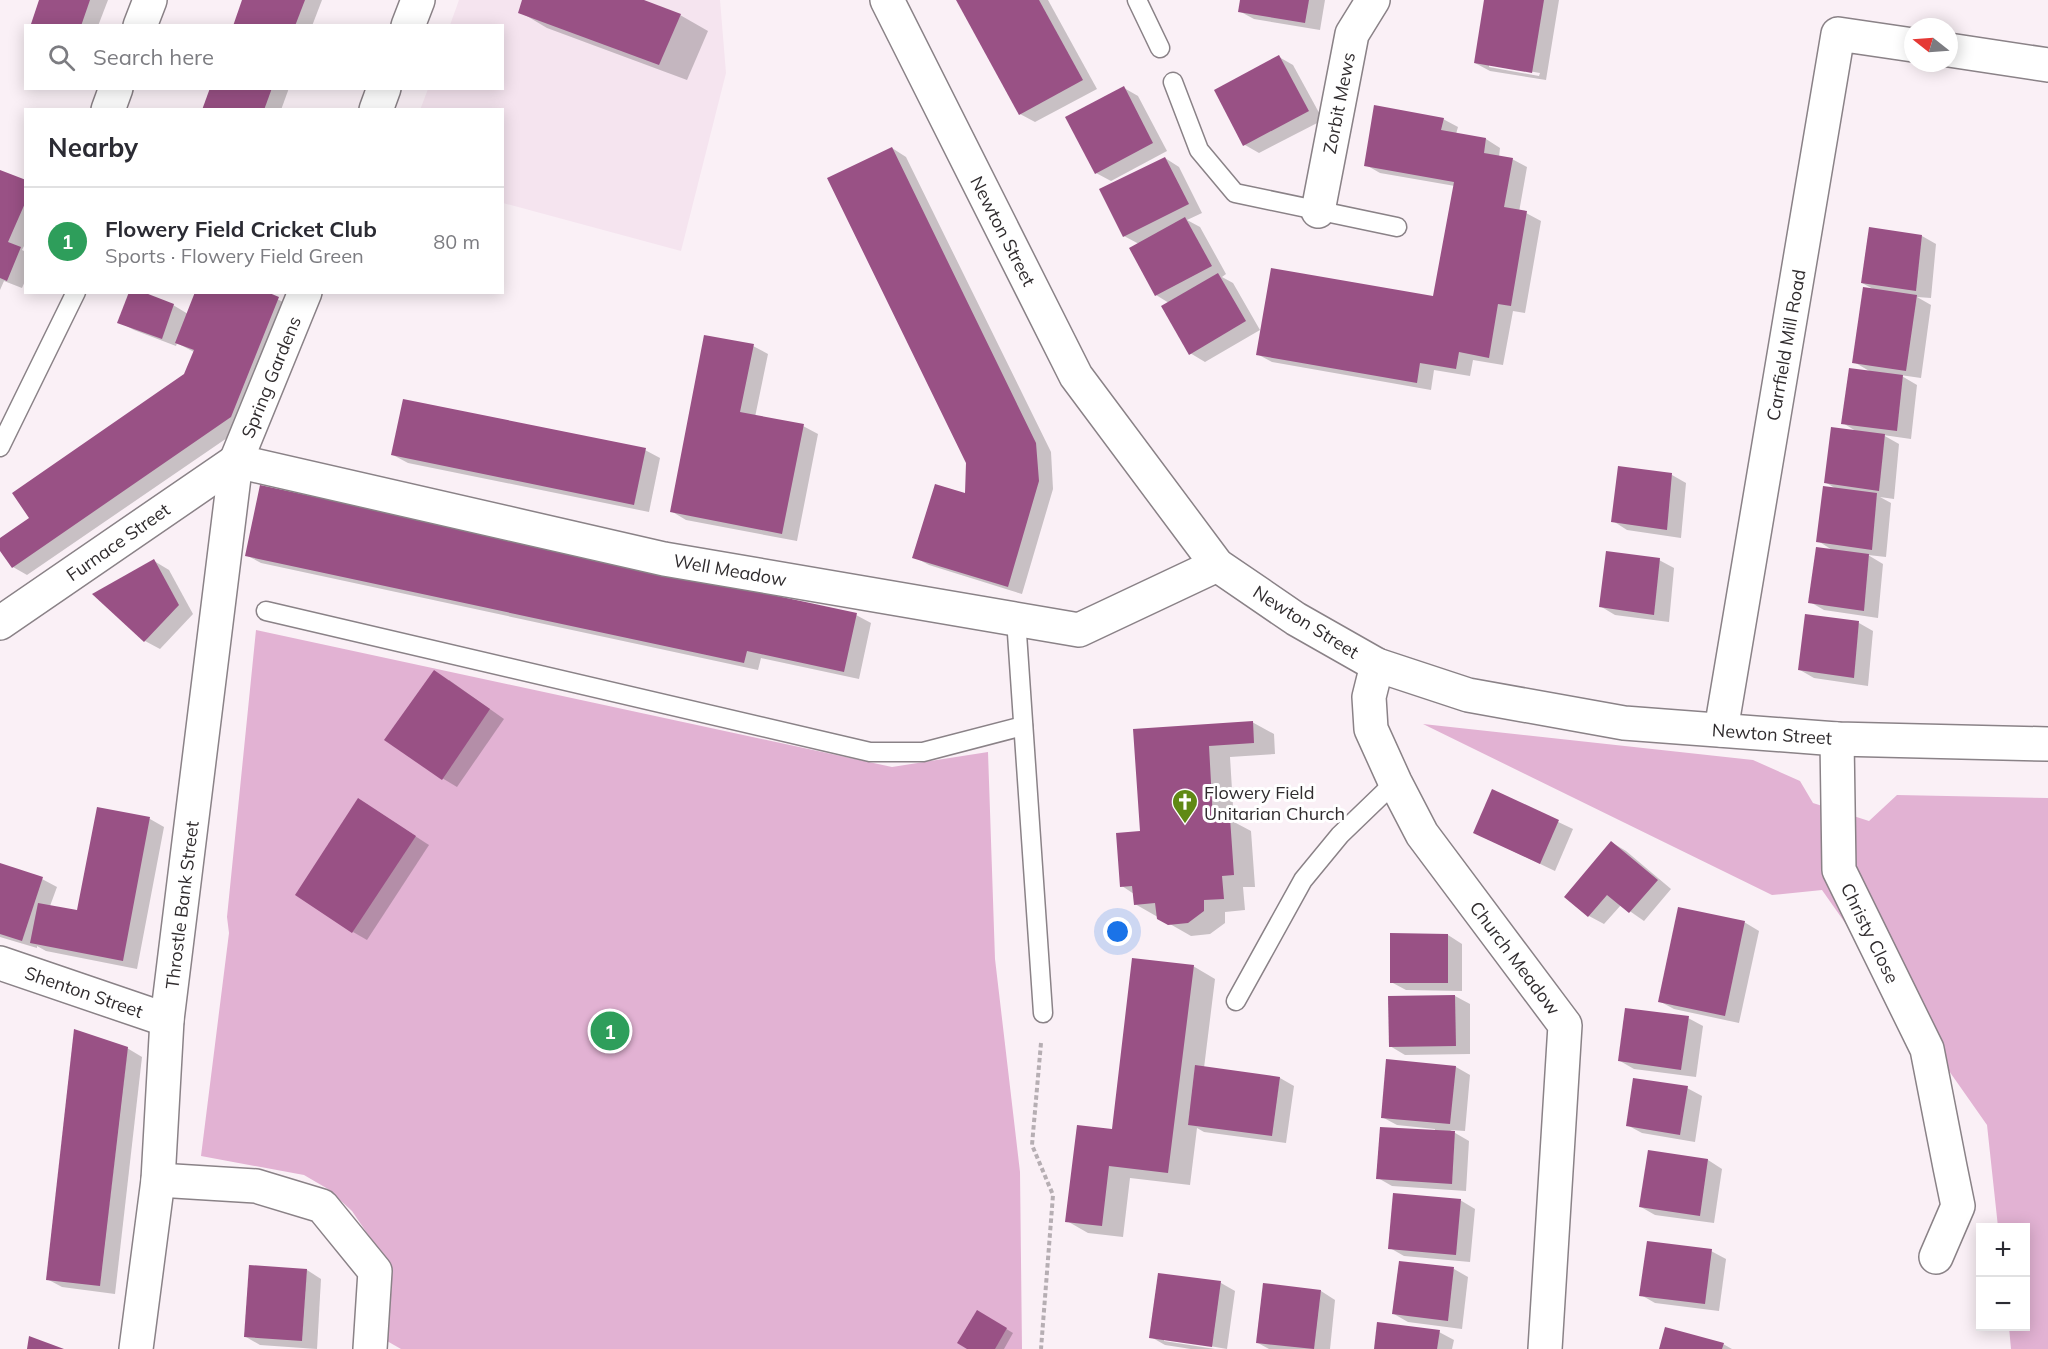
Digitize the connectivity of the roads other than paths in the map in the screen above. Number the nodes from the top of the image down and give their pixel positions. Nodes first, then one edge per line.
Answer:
1 (150, 0) edge
2 (418, 0) edge
3 (887, 0) edge
4 (1137, 0) edge
5 (1373, 0) edge
6 (141, 24) edge
7 (409, 24) edge
8 (1904, 44) edge
9 (1160, 48) dead end
10 (1958, 51) edge
11 (2048, 65) edge
12 (1173, 82) dead end
13 (115, 90) edge
14 (383, 90) edge
15 (109, 108) edge
16 (377, 108) edge
17 (1318, 211) junction
18 (1397, 227) dead end
19 (75, 294) edge
20 (304, 294) edge
21 (0, 447) edge
22 (236, 461) junction
23 (1217, 565) junction
24 (266, 611) dead end
25 (1016, 619) junction
26 (0, 623) edge
27 (1377, 665) junction
28 (1023, 726) junction
29 (1721, 730) junction
30 (1838, 739) junction
31 (2048, 744) edge
32 (1395, 782) junction
33 (0, 963) edge
34 (1236, 1000) dead end
35 (1043, 1013) road end
36 (167, 1020) junction
37 (158, 1180) junction
38 (1936, 1257) dead end
39 (136, 1349) edge
40 (370, 1349) edge
41 (1545, 1349) edge

1 - 6 street
2 - 7 street
3 - 23 street, Newton Street
4 - 9 lane
5 - 17 street, Zorbit Mews
8 - 29 street, Carrfield Mill Road
10 - 11 street
12 - 17 lane
13 - 15 street
14 - 16 street
17 - 18 lane
19 - 21 lane
20 - 22 street, Spring Gardens
22 - 25 street, Well Meadow
22 - 26 street, Furnace Street
22 - 36 street, Throstle Bank Street
23 - 25 street, Well Meadow
23 - 27 street, Newton Street
24 - 28 lane
25 - 28 lane
27 - 29 street, Newton Street
27 - 32 street, Church Meadow
28 - 35 lane
29 - 30 street, Newton Street
30 - 31 street, Newton Street
30 - 38 street, Christy Close
32 - 34 lane
32 - 41 street, Church Meadow
33 - 36 street, Shenton Street
36 - 37 street, Throstle Bank Street
37 - 39 street, Throstle Bank Street
37 - 40 street

